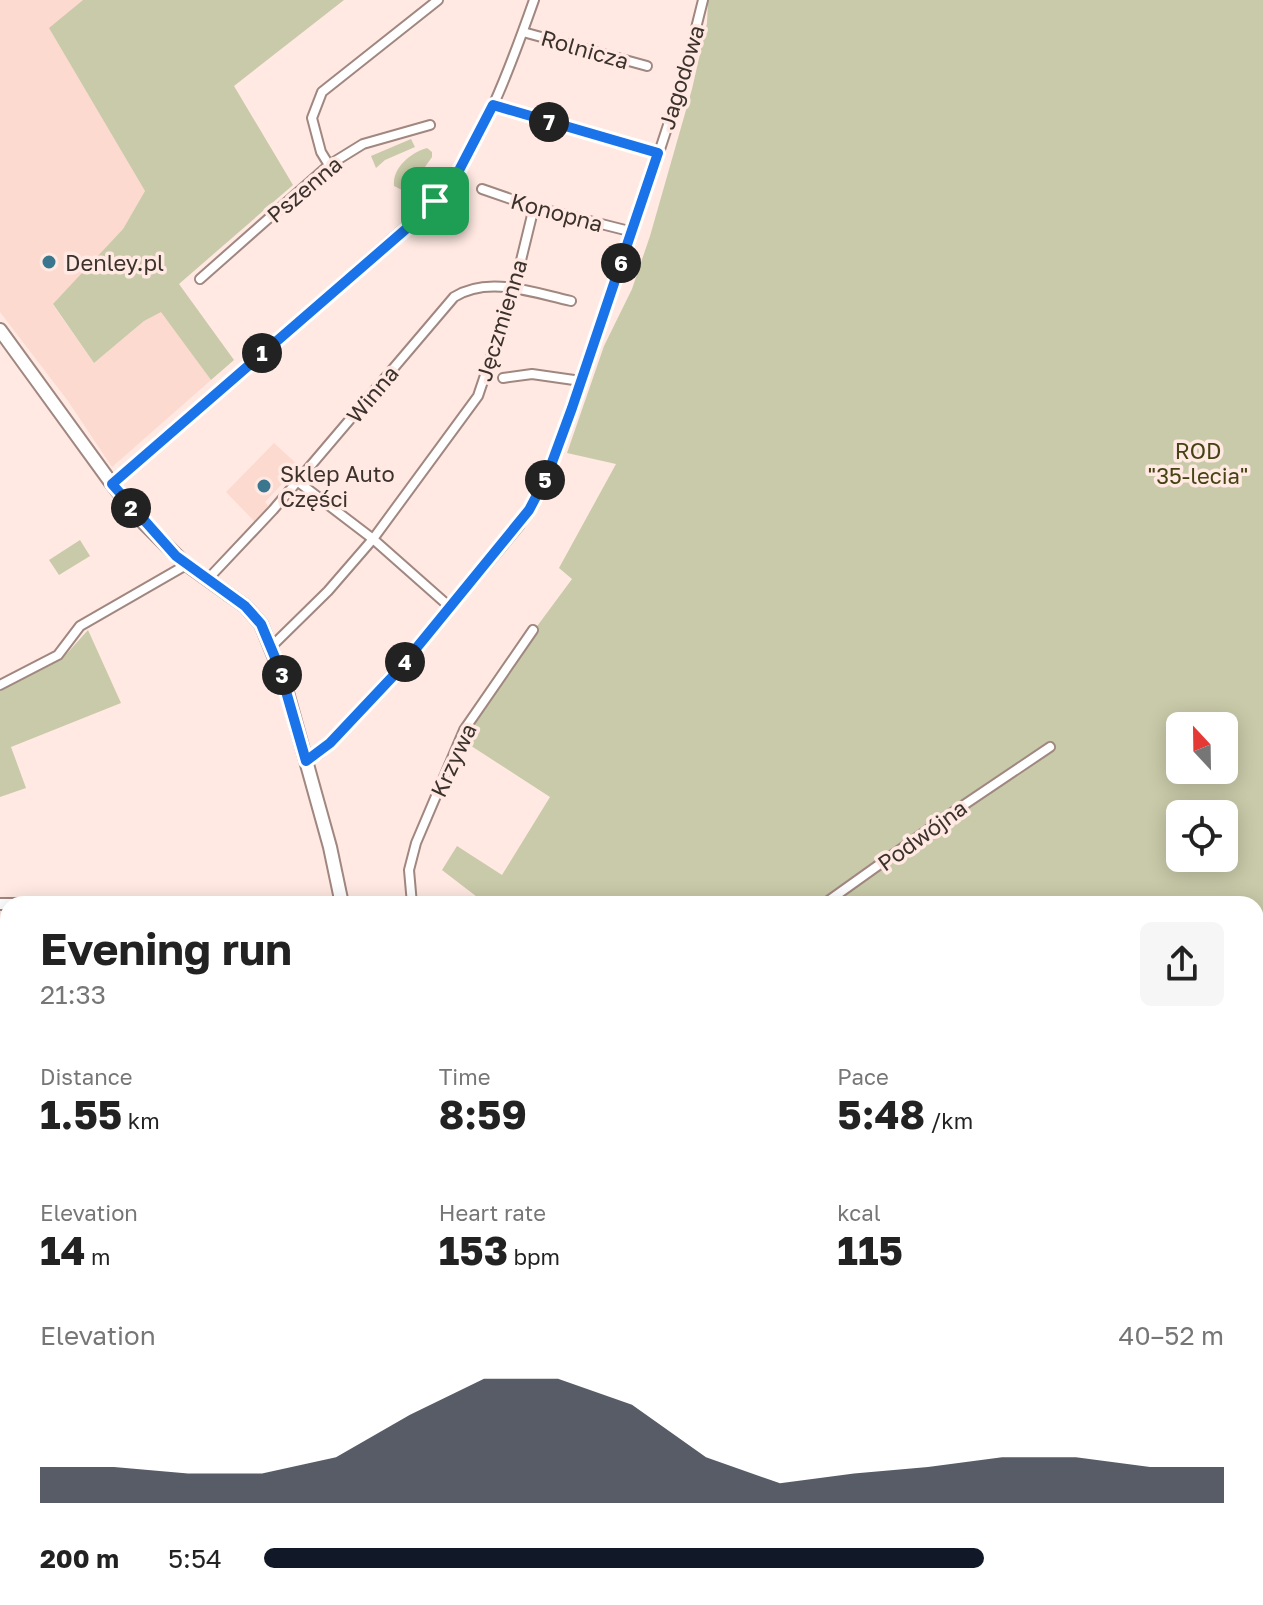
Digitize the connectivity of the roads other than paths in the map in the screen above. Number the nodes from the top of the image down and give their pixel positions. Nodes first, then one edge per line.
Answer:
1 (438, 0) edge
2 (534, 0) edge
3 (700, 1) edge
4 (523, 32) junction
5 (647, 66) dead end
6 (493, 105) junction
7 (430, 125) dead end
8 (658, 153) junction
9 (329, 165) junction
10 (482, 189) dead end
11 (534, 207) junction
12 (633, 232) junction
13 (200, 279) dead end
14 (514, 289) junction
15 (571, 301) dead end
16 (1, 334) edge
17 (503, 378) dead end
18 (581, 381) junction
19 (297, 481) junction
20 (112, 484) junction
21 (373, 539) junction
22 (186, 565) junction
23 (207, 580) junction
24 (451, 608) junction
25 (533, 630) dead end
26 (272, 646) junction
27 (0, 685) edge
28 (1050, 747) dead end
29 (306, 761) junction
30 (340, 896) edge
31 (411, 896) edge
32 (835, 896) edge

1 - 9 street
2 - 4 street
3 - 8 street, Jagodowa
4 - 5 street, Rolnicza
4 - 6 street
6 - 8 street
6 - 20 street
7 - 9 street, Pszenna
8 - 12 street, Jagodowa
9 - 13 street, Pszenna
10 - 11 street, Konopna
11 - 12 street, Konopna
11 - 14 street, Jęczmienna
12 - 18 street, Jagodowa
14 - 15 street, Winna
14 - 19 street, Winna
14 - 21 street, Jęczmienna
16 - 20 main road
17 - 18 street
18 - 24 street, Jagodowa
19 - 21 street
19 - 23 street, Winna
20 - 22 main road
21 - 24 street
21 - 26 street, Jęczmienna
22 - 23 main road
22 - 27 street
23 - 26 main road
24 - 29 street, Jagodowa
25 - 31 street, Krzywa
26 - 29 main road
28 - 32 street, Podwójna
29 - 30 main road

